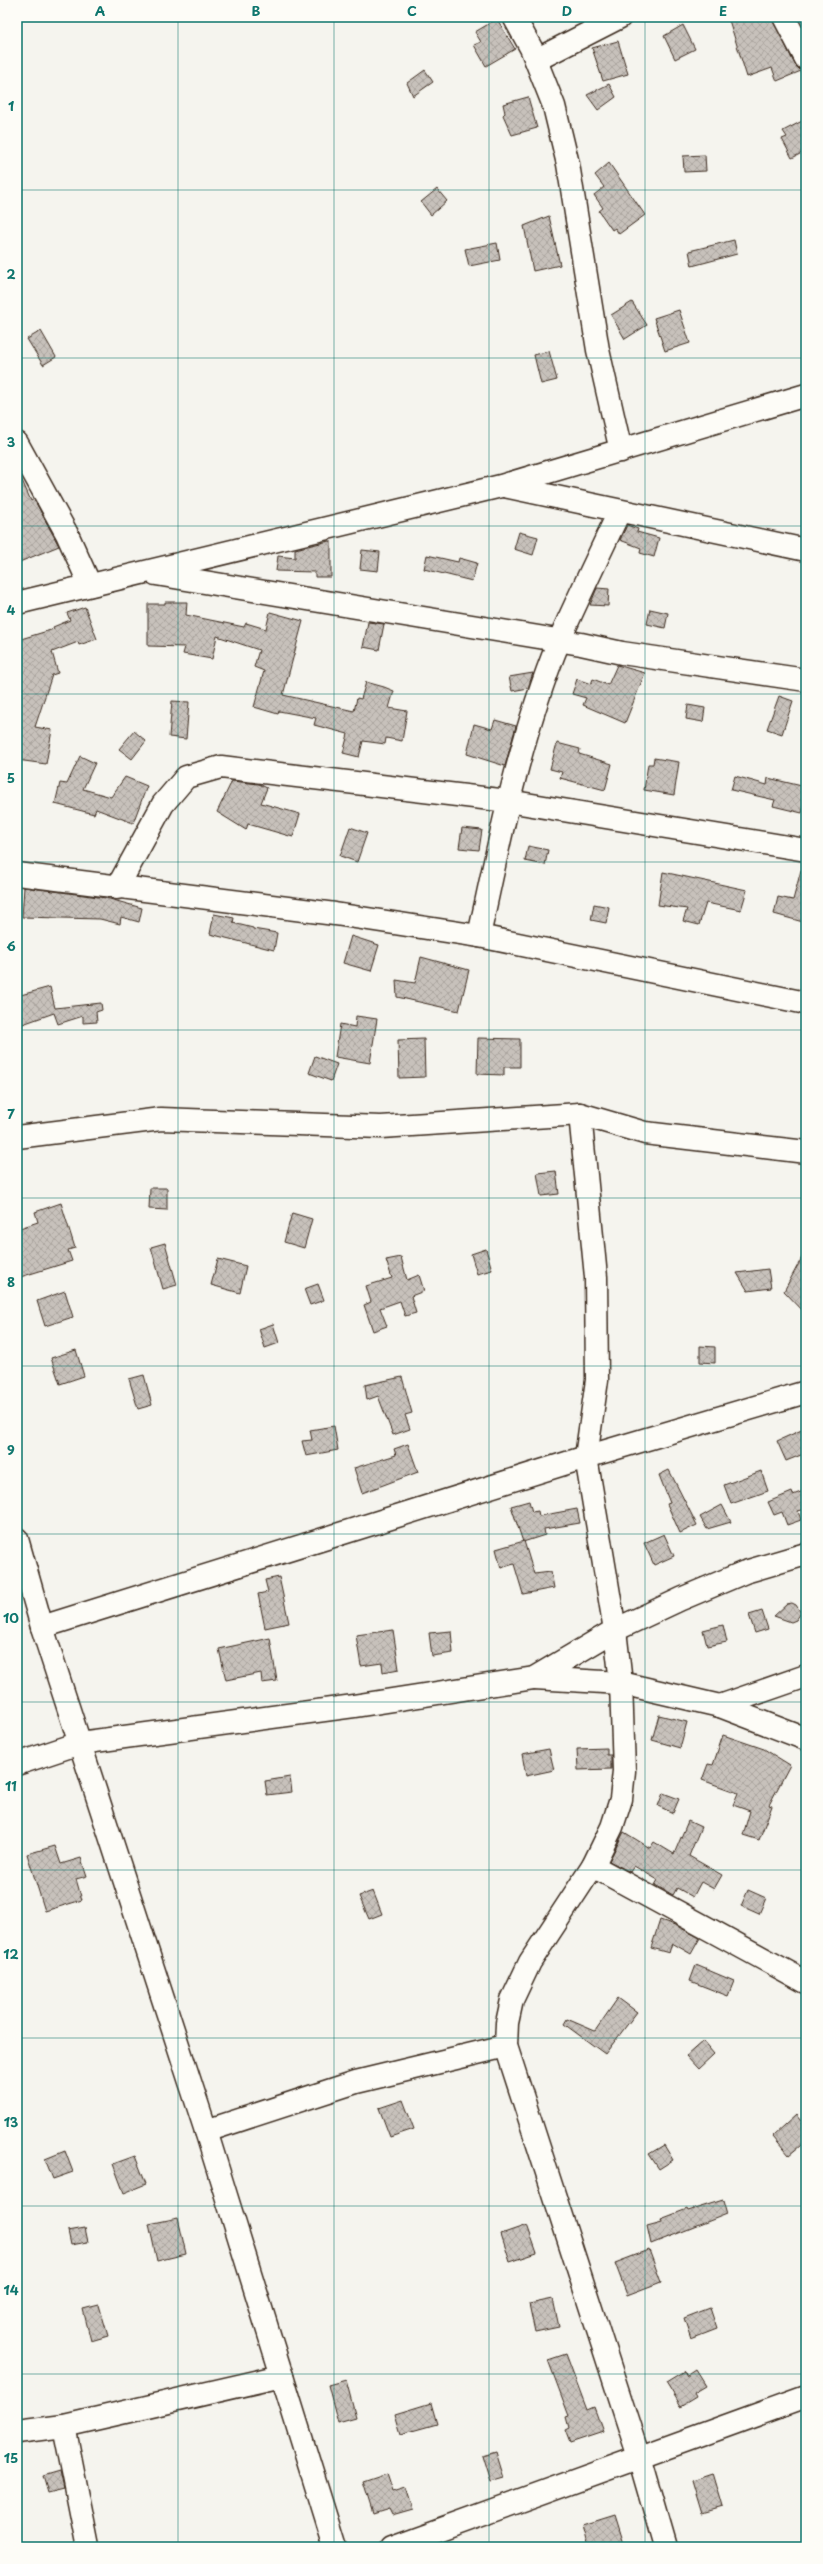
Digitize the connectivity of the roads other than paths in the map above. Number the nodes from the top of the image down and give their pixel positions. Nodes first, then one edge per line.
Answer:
1 (514, 17) edge
2 (620, 17) edge
3 (784, 17) edge
4 (806, 58) edge
5 (536, 60) junction
6 (806, 395) edge
7 (17, 443) edge
8 (621, 451) junction
9 (501, 486) junction
10 (619, 512) junction
11 (806, 550) edge
12 (148, 573) junction
13 (90, 585) junction
14 (17, 603) edge
15 (559, 642) junction
16 (806, 680) edge
17 (508, 801) junction
18 (806, 850) edge
19 (17, 874) edge
20 (118, 888) junction
21 (479, 936) junction
22 (806, 1003) edge
23 (580, 1114) junction
24 (17, 1137) edge
25 (806, 1152) edge
26 (806, 1392) edge
27 (586, 1457) junction
28 (17, 1539) edge
29 (806, 1554) edge
30 (42, 1627) junction
31 (615, 1630) junction
32 (806, 1676) edge
33 (534, 1678) junction
34 (621, 1683) junction
35 (720, 1706) junction
36 (806, 1739) edge
37 (80, 1743) junction
38 (17, 1764) edge
39 (593, 1866) junction
40 (806, 1982) edge
41 (506, 2046) junction
42 (206, 2131) junction
43 (282, 2376) junction
44 (806, 2397) edge
45 (64, 2426) junction
46 (17, 2432) edge
47 (639, 2457) junction
48 (88, 2547) edge
49 (335, 2547) edge
50 (392, 2547) edge
51 (665, 2547) edge

1 - 5 street
2 - 5 street
3 - 4 street
5 - 8 street
6 - 8 street
7 - 13 street
8 - 9 street
9 - 10 street
9 - 12 street
10 - 11 street
10 - 15 street
12 - 13 street
12 - 15 street
13 - 14 street
15 - 16 street
15 - 17 street
17 - 18 street
17 - 20 street
17 - 21 street
19 - 20 street
20 - 21 street
21 - 22 street
23 - 24 street
23 - 25 street
23 - 27 street
26 - 27 street
27 - 30 street
27 - 31 street
28 - 30 street
29 - 31 street
30 - 37 street
31 - 33 street
31 - 34 street
32 - 35 street
33 - 34 street
33 - 37 street
34 - 35 street
34 - 39 street
35 - 36 street
37 - 38 street
37 - 42 street
39 - 40 street
39 - 41 street
41 - 42 street
41 - 47 street
42 - 43 street
43 - 45 street
43 - 49 street
44 - 47 street
45 - 46 street
45 - 48 street
47 - 50 street
47 - 51 street

